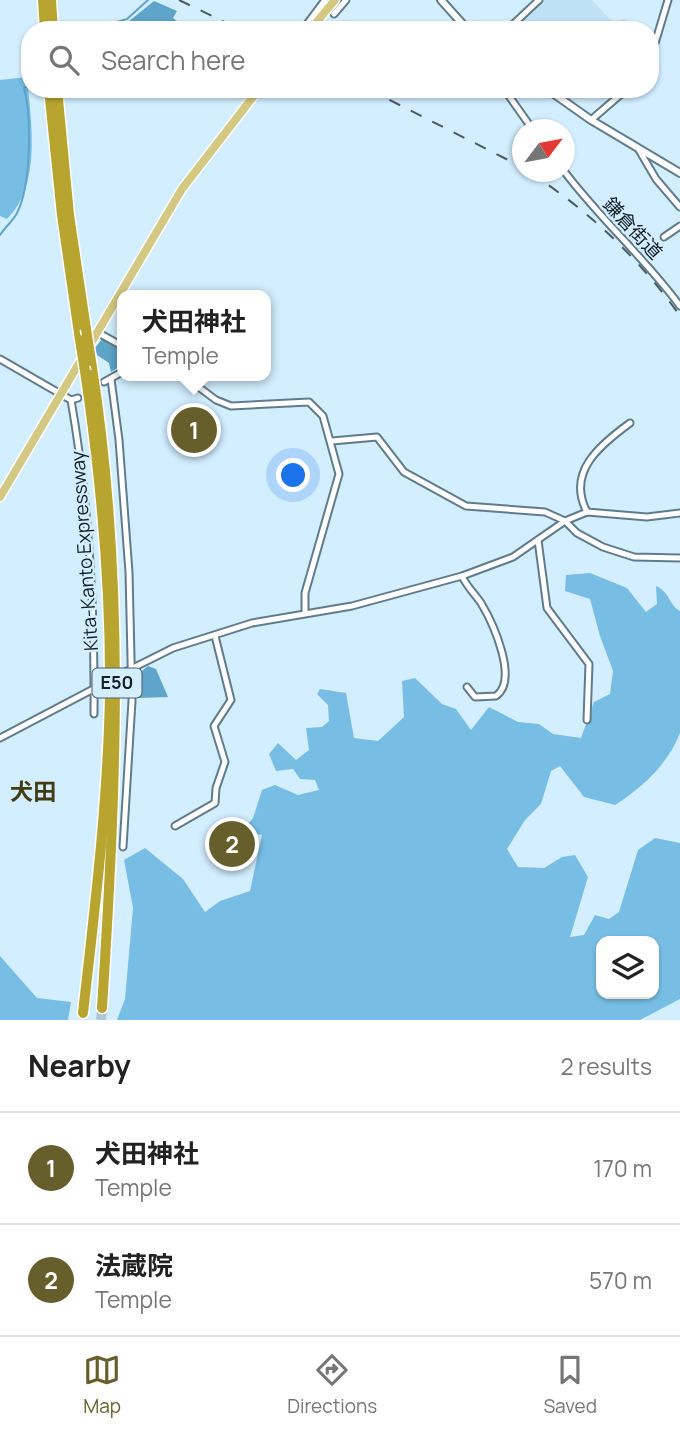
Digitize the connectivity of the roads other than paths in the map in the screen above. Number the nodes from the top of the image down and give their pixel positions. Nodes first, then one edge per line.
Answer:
1 (43, 0) edge
2 (51, 0) edge
3 (346, 0) edge
4 (441, 0) edge
5 (539, 0) edge
6 (668, 0) edge
7 (331, 5) edge
8 (44, 21) edge
9 (52, 21) edge
10 (315, 21) edge
11 (460, 21) edge
12 (517, 21) edge
13 (659, 30) edge
14 (50, 98) edge
15 (58, 98) edge
16 (252, 98) edge
17 (510, 98) edge
18 (560, 98) edge
19 (617, 98) edge
20 (525, 119) edge
21 (591, 120) junction
22 (639, 150) junction
23 (680, 173) edge
24 (573, 182) edge
25 (680, 207) edge
26 (680, 226) edge
27 (664, 237) dead end
28 (122, 290) edge
29 (117, 298) edge
30 (680, 306) edge
31 (97, 332) junction
32 (117, 343) edge
33 (0, 359) edge
34 (117, 375) edge
35 (191, 381) edge
36 (60, 395) junction
37 (78, 398) dead end
38 (71, 400) junction
39 (629, 423) dead end
40 (332, 441) junction
41 (0, 497) edge
42 (587, 512) junction
43 (680, 513) edge
44 (565, 521) junction
45 (538, 540) junction
46 (680, 558) edge
47 (462, 576) junction
48 (305, 613) junction
49 (215, 636) junction
50 (128, 670) junction
51 (101, 685) dead end
52 (467, 687) dead end
53 (94, 688) junction
54 (94, 714) dead end
55 (587, 720) dead end
56 (0, 738) edge
57 (175, 826) dead end
58 (124, 847) dead end
59 (102, 1007) tunnel mouth
60 (83, 1013) dead end

1 - 8 highway
2 - 9 highway
3 - 7 street
4 - 11 street
5 - 12 street
6 - 13 street
7 - 10 main road
14 - 60 highway, Kita-Kanto Expressway / E50, bridge
15 - 59 highway, Kita-Kanto Expressway / E50, bridge
16 - 28 main road
17 - 20 street
18 - 21 street
19 - 21 street
21 - 22 street
22 - 23 street
22 - 25 street
24 - 30 street, 鎌倉街道
26 - 27 street
29 - 31 main road
31 - 32 street
31 - 36 main road
33 - 36 street
34 - 50 street
35 - 40 street
36 - 38 street
36 - 41 main road
37 - 38 street
38 - 53 street
39 - 42 street
40 - 44 street
40 - 48 street
42 - 43 street
42 - 44 street
44 - 45 street
44 - 46 street
45 - 47 street
45 - 55 street
47 - 48 street
47 - 52 street
48 - 49 street
49 - 50 street
49 - 57 street
50 - 58 street
51 - 53 street
53 - 54 street
53 - 56 street

